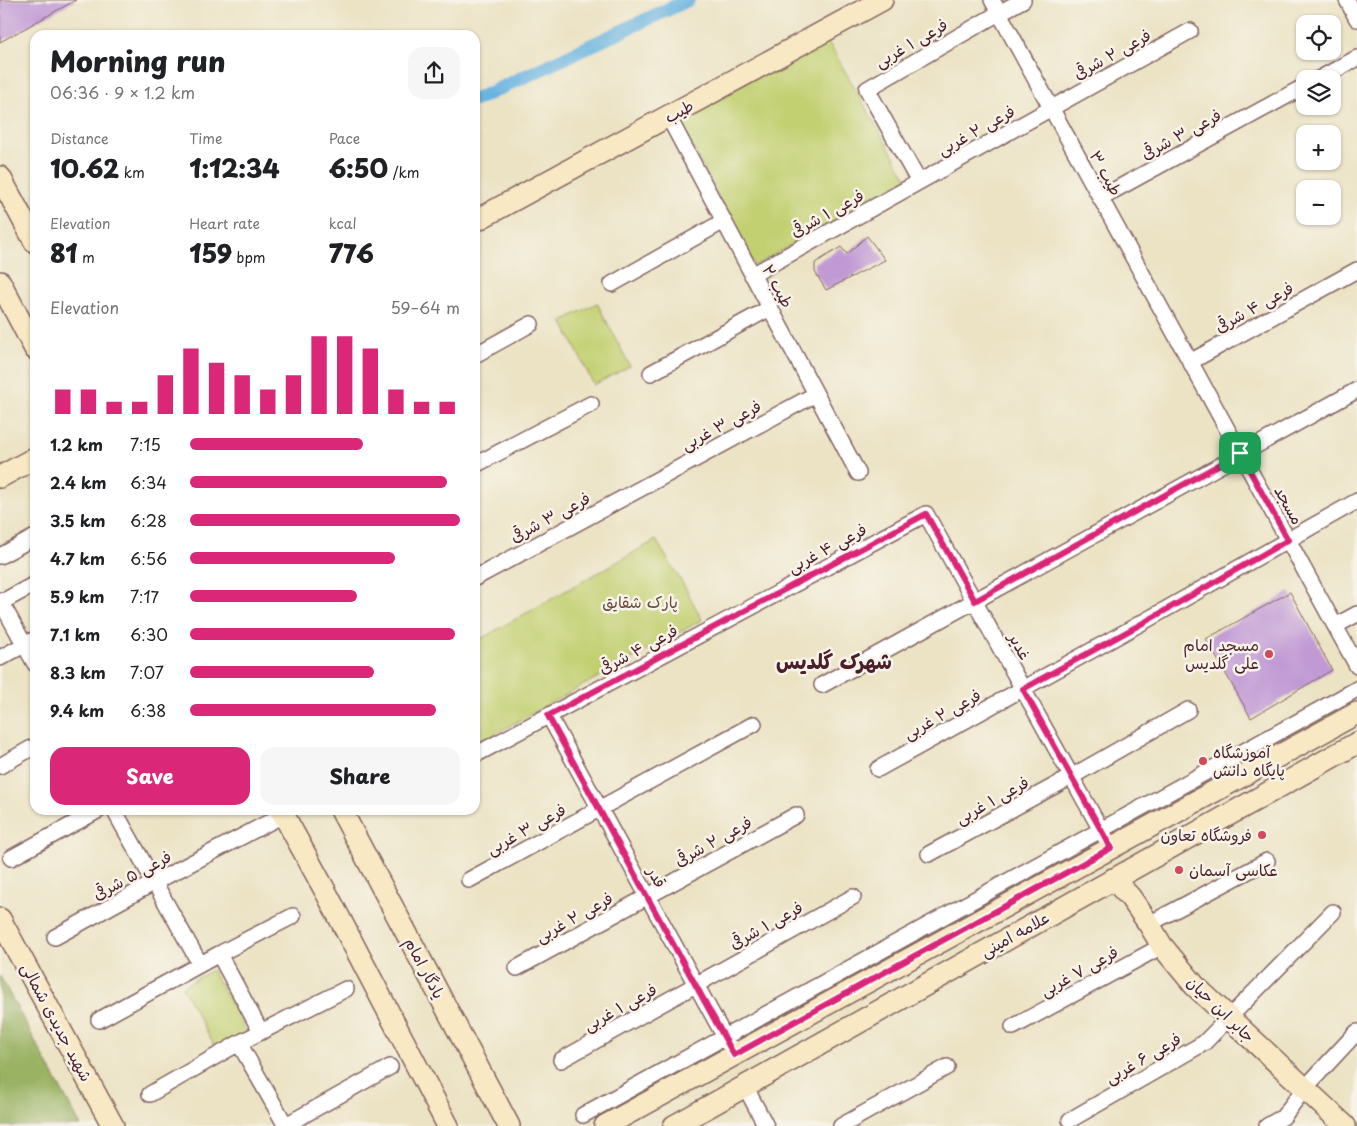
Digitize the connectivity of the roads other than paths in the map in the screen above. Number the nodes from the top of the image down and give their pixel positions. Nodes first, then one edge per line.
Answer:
1 (882, 0) edge
2 (1023, 0) edge
3 (1347, 0) edge
4 (995, 6) edge
5 (1357, 19) edge
6 (1190, 30) dead end
7 (1357, 58) edge
8 (1335, 70) edge
9 (1296, 91) edge
10 (1051, 108) junction
11 (668, 116) junction
12 (0, 177) edge
13 (918, 182) junction
14 (1100, 198) junction
15 (480, 218) edge
16 (724, 221) junction
17 (30, 233) edge
18 (1357, 270) edge
19 (752, 275) junction
20 (0, 282) edge
21 (612, 284) dead end
22 (770, 308) junction
23 (531, 324) dead end
24 (30, 339) edge
25 (480, 352) edge
26 (1190, 362) junction
27 (651, 373) dead end
28 (1357, 390) edge
29 (816, 394) junction
30 (591, 404) dead end
31 (1240, 453) junction
32 (30, 461) edge
33 (480, 462) edge
34 (858, 473) dead end
35 (0, 477) edge
36 (642, 487) joint
37 (1357, 501) edge
38 (926, 514) joint
39 (30, 540) edge
40 (1288, 540) junction
41 (0, 556) edge
42 (480, 575) edge
43 (30, 587) edge
44 (975, 601) junction
45 (0, 602) edge
46 (743, 612) joint
47 (1357, 614) edge
48 (1335, 626) junction
49 (30, 642) edge
50 (0, 658) edge
51 (1357, 666) edge
52 (822, 684) dead end
53 (1023, 689) junction
54 (1357, 689) edge
55 (1188, 710) dead end
56 (1357, 713) edge
57 (548, 716) junction
58 (754, 724) dead end
59 (1357, 744) edge
60 (30, 749) edge
61 (480, 752) edge
62 (0, 766) edge
63 (878, 769) dead end
64 (1072, 776) junction
65 (600, 809) junction
66 (90, 815) edge
67 (117, 815) edge
68 (277, 815) edge
69 (284, 815) edge
70 (343, 815) edge
71 (796, 815) dead end
72 (1106, 839) junction
73 (929, 854) dead end
74 (11, 858) dead end
75 (1268, 861) dead end
76 (1113, 879) junction
77 (469, 880) dead end
78 (155, 882) junction
79 (648, 896) junction
80 (853, 897) dead end
81 (1333, 912) dead end
82 (293, 916) dead end
83 (0, 919) edge
84 (1149, 924) junction
85 (55, 937) dead end
86 (1162, 946) junction
87 (219, 954) junction
88 (200, 964) junction
89 (517, 968) dead end
90 (696, 985) junction
91 (346, 988) dead end
92 (836, 999) junction
93 (1229, 1018) junction
94 (99, 1020) dead end
95 (850, 1027) junction
96 (1013, 1027) dead end
97 (261, 1032) junction
98 (1357, 1032) edge
99 (239, 1043) junction
100 (730, 1046) junction
101 (561, 1060) dead end
102 (390, 1067) dead end
103 (947, 1067) dead end
104 (745, 1086) junction
105 (1304, 1089) junction
106 (150, 1094) dead end
107 (583, 1115) dead end
108 (1070, 1120) dead end
109 (113, 1126) edge
110 (285, 1126) edge
111 (448, 1126) edge
112 (509, 1126) edge
113 (605, 1126) edge
114 (674, 1126) edge
115 (766, 1126) edge
116 (841, 1126) edge
117 (1267, 1126) edge
118 (1345, 1126) edge

1 - 11 main road, طیب
2 - 4 street
3 - 5 street
4 - 10 street, طیب ۳
4 - 13 street, فرعی ۱ غربی
6 - 10 street, فرعی ۲ شرقی
7 - 8 street
9 - 14 street, فرعی ۳ شرقی
10 - 13 street, فرعی ۲ غربی
10 - 14 street, طیب ۳
11 - 15 main road, طیب
11 - 16 street, طیب ۲
12 - 17 main road
13 - 19 street, فرعی ۱ شرقی
14 - 26 street, طیب ۳
16 - 19 street, طیب ۲
16 - 21 street
18 - 26 street, فرعی ۴ شرقی
19 - 22 street, طیب ۲
20 - 24 main road
22 - 27 street
22 - 29 street, طیب ۲
23 - 25 street
26 - 31 street, مسجد
28 - 31 street
29 - 34 street, طیب ۲
29 - 36 street, فرعی ۳ غربی
30 - 33 street
31 - 40 street, مسجد
31 - 44 street
32 - 35 main road
36 - 42 street, فرعی ۳ شرقی
37 - 40 street
38 - 44 street, غدیر
38 - 46 street, فرعی ۴ غربی
39 - 41 street
40 - 48 street, مسجد
40 - 53 street
43 - 45 street
44 - 52 street
44 - 53 street, غدیر
45 - 49 street
46 - 57 street, فرعی ۴ شرقی
47 - 48 street
48 - 51 street, مسجد
49 - 50 street
53 - 63 street, فرعی ۲ غربی
53 - 64 street, غدیر
54 - 72 street
55 - 64 street
56 - 72 main road, علامه امینی
57 - 61 street
57 - 65 street, قدر
58 - 65 street
59 - 76 main road, علامه امینی
60 - 62 street
64 - 72 street, غدیر
64 - 73 street, فرعی ۱ غربی
65 - 77 street, فرعی ۳ غربی
65 - 79 street, قدر
66 - 74 street
67 - 78 street
68 - 78 street, فرعی ۵ شرقی
69 - 111 main road
70 - 112 main road, یادگار امام
71 - 79 street, فرعی ۲ شرقی
72 - 92 main road, علامه امینی
72 - 100 street
75 - 84 street
76 - 84 main road, جابر ابن حیان
76 - 95 main road, علامه امینی
78 - 85 street, فرعی ۵ شرقی
78 - 88 street
79 - 89 street, فرعی ۲ غربی
79 - 90 street, قدر
80 - 90 street, فرعی ۱ شرقی
81 - 93 street
82 - 87 street
83 - 109 main road, شهید جدیدی شمالی
84 - 86 main road, جابر ابن حیان
86 - 93 main road, جابر ابن حیان
86 - 96 street, فرعی ۷ غربی
87 - 88 street
87 - 97 street
88 - 94 street
90 - 100 street, قدر
90 - 101 street, فرعی ۱ غربی
91 - 97 street
92 - 95 main road
92 - 100 main road, علامه امینی
93 - 105 main road, جابر ابن حیان
93 - 108 street, فرعی ۶ غربی
95 - 104 main road, علامه امینی
97 - 99 street
98 - 105 street
99 - 106 street
99 - 110 street
100 - 107 street
100 - 113 main road, علامه امینی
102 - 110 street
103 - 116 street
104 - 114 main road, علامه امینی
104 - 115 street
105 - 117 street
105 - 118 main road, جابر ابن حیان

